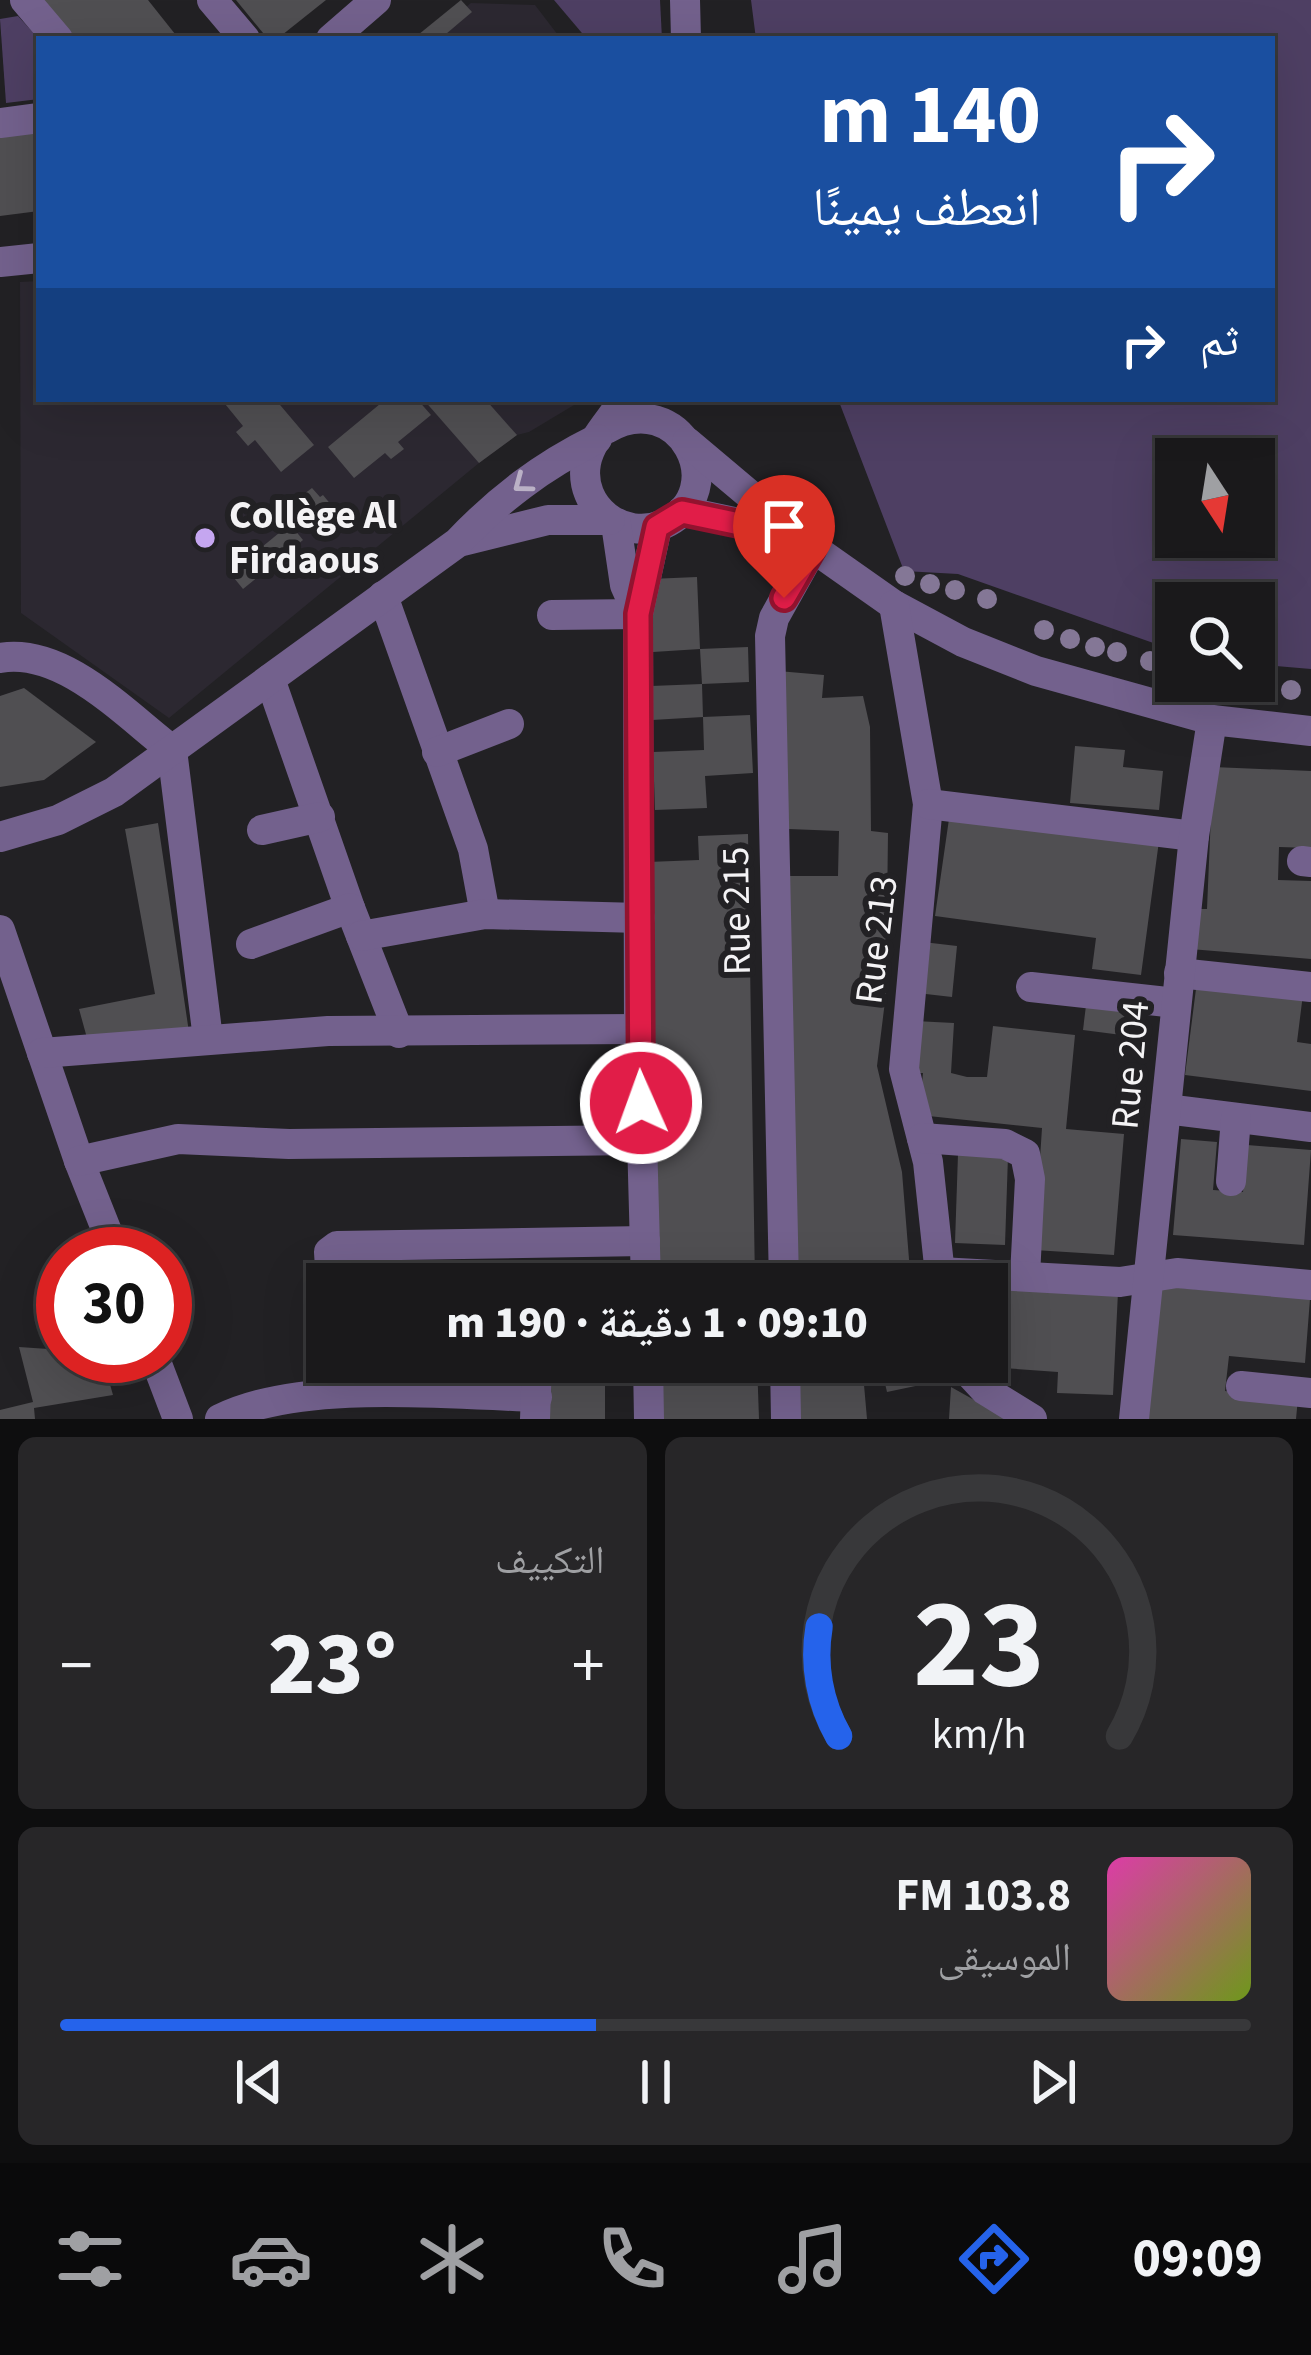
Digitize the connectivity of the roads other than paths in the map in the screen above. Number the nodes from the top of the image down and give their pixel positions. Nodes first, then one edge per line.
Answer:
1 (25, 0) edge
2 (212, 0) edge
3 (376, 0) edge
4 (685, 0) edge
5 (55, 36) edge
6 (242, 36) edge
7 (334, 36) edge
8 (686, 36) edge
9 (36, 118) edge
10 (0, 123) edge
11 (36, 258) edge
12 (0, 262) edge
13 (622, 402) edge
14 (676, 402) edge
15 (602, 434) junction
16 (683, 437) junction
17 (669, 519) junction
18 (613, 522) junction
19 (805, 542) junction
20 (458, 543) junction
21 (383, 596) junction
22 (894, 604) junction
23 (638, 614) junction
24 (552, 615) dead end
25 (0, 658) edge
26 (270, 679) junction
27 (1212, 720) junction
28 (509, 724) dead end
29 (1311, 731) edge
30 (172, 749) junction
31 (437, 752) junction
32 (928, 804) junction
33 (320, 818) junction
34 (262, 830) dead end
35 (1194, 836) junction
36 (0, 837) edge
37 (485, 914) junction
38 (640, 918) junction
39 (356, 922) junction
40 (0, 930) edge
41 (251, 944) dead end
42 (1031, 987) dead end
43 (1311, 987) edge
44 (1178, 988) junction
45 (639, 1029) junction
46 (400, 1033) junction
47 (208, 1039) junction
48 (42, 1053) junction
49 (1166, 1109) junction
50 (1237, 1118) junction
51 (1311, 1127) edge
52 (922, 1138) junction
53 (643, 1140) junction
54 (79, 1161) junction
55 (1231, 1180) dead end
56 (105, 1227) edge
57 (645, 1241) junction
58 (330, 1263) edge
59 (646, 1263) edge
60 (784, 1263) edge
61 (939, 1263) edge
62 (1150, 1275) junction
63 (1008, 1276) edge
64 (1025, 1276) junction
65 (1311, 1285) edge
66 (164, 1383) edge
67 (325, 1383) edge
68 (382, 1383) edge
69 (648, 1383) edge
70 (785, 1383) edge
71 (979, 1383) edge
72 (1241, 1386) dead end
73 (1311, 1394) edge
74 (536, 1408) edge
75 (178, 1419) edge
76 (220, 1419) edge
77 (649, 1419) edge
78 (786, 1419) edge
79 (1032, 1419) edge
80 (1134, 1419) edge

1 - 5 street
2 - 6 street
3 - 7 street
4 - 8 street
9 - 10 street
11 - 12 street
13 - 15 street
14 - 16 street
15 - 16 street
15 - 18 street
15 -> 20 street
16 - 17 street
16 - 19 street
17 - 18 street
17 - 19 street
17 - 23 street
18 - 20 street
18 - 23 street
19 - 22 street
19 - 60 street, Rue 215
20 - 21 street
21 - 26 street
21 - 31 street
22 - 27 street
22 - 32 street, Rue 213
23 - 24 street
23 - 38 street
25 - 30 street
26 - 30 street
26 - 33 street
27 - 29 street
27 - 35 street, Rue 204
28 - 31 street
30 - 36 street
30 - 47 street
31 - 37 street
32 - 35 street
32 - 52 street, Rue 213
33 - 34 street
33 - 39 street
35 - 44 street, Rue 204
37 - 38 street
37 - 39 street
38 - 45 street
39 - 41 street
39 - 46 street
40 - 48 street
42 - 44 street
43 - 44 street
44 - 49 street, Rue 204
45 - 46 street
45 - 53 street
46 - 47 street
47 - 48 street
48 - 54 street
49 - 50 street
49 - 62 street, Rue 204
50 - 51 street
50 - 55 street
52 - 61 street, Rue 213
52 - 64 street
53 - 54 street
53 - 57 street
54 - 56 street
57 - 58 street
57 - 59 street
62 - 64 street
62 - 65 street
62 - 80 street, Rue 204
63 - 64 street
66 - 75 street
67 - 76 street
68 - 74 street
69 - 77 street
70 - 78 street
71 - 79 street
72 - 73 street

